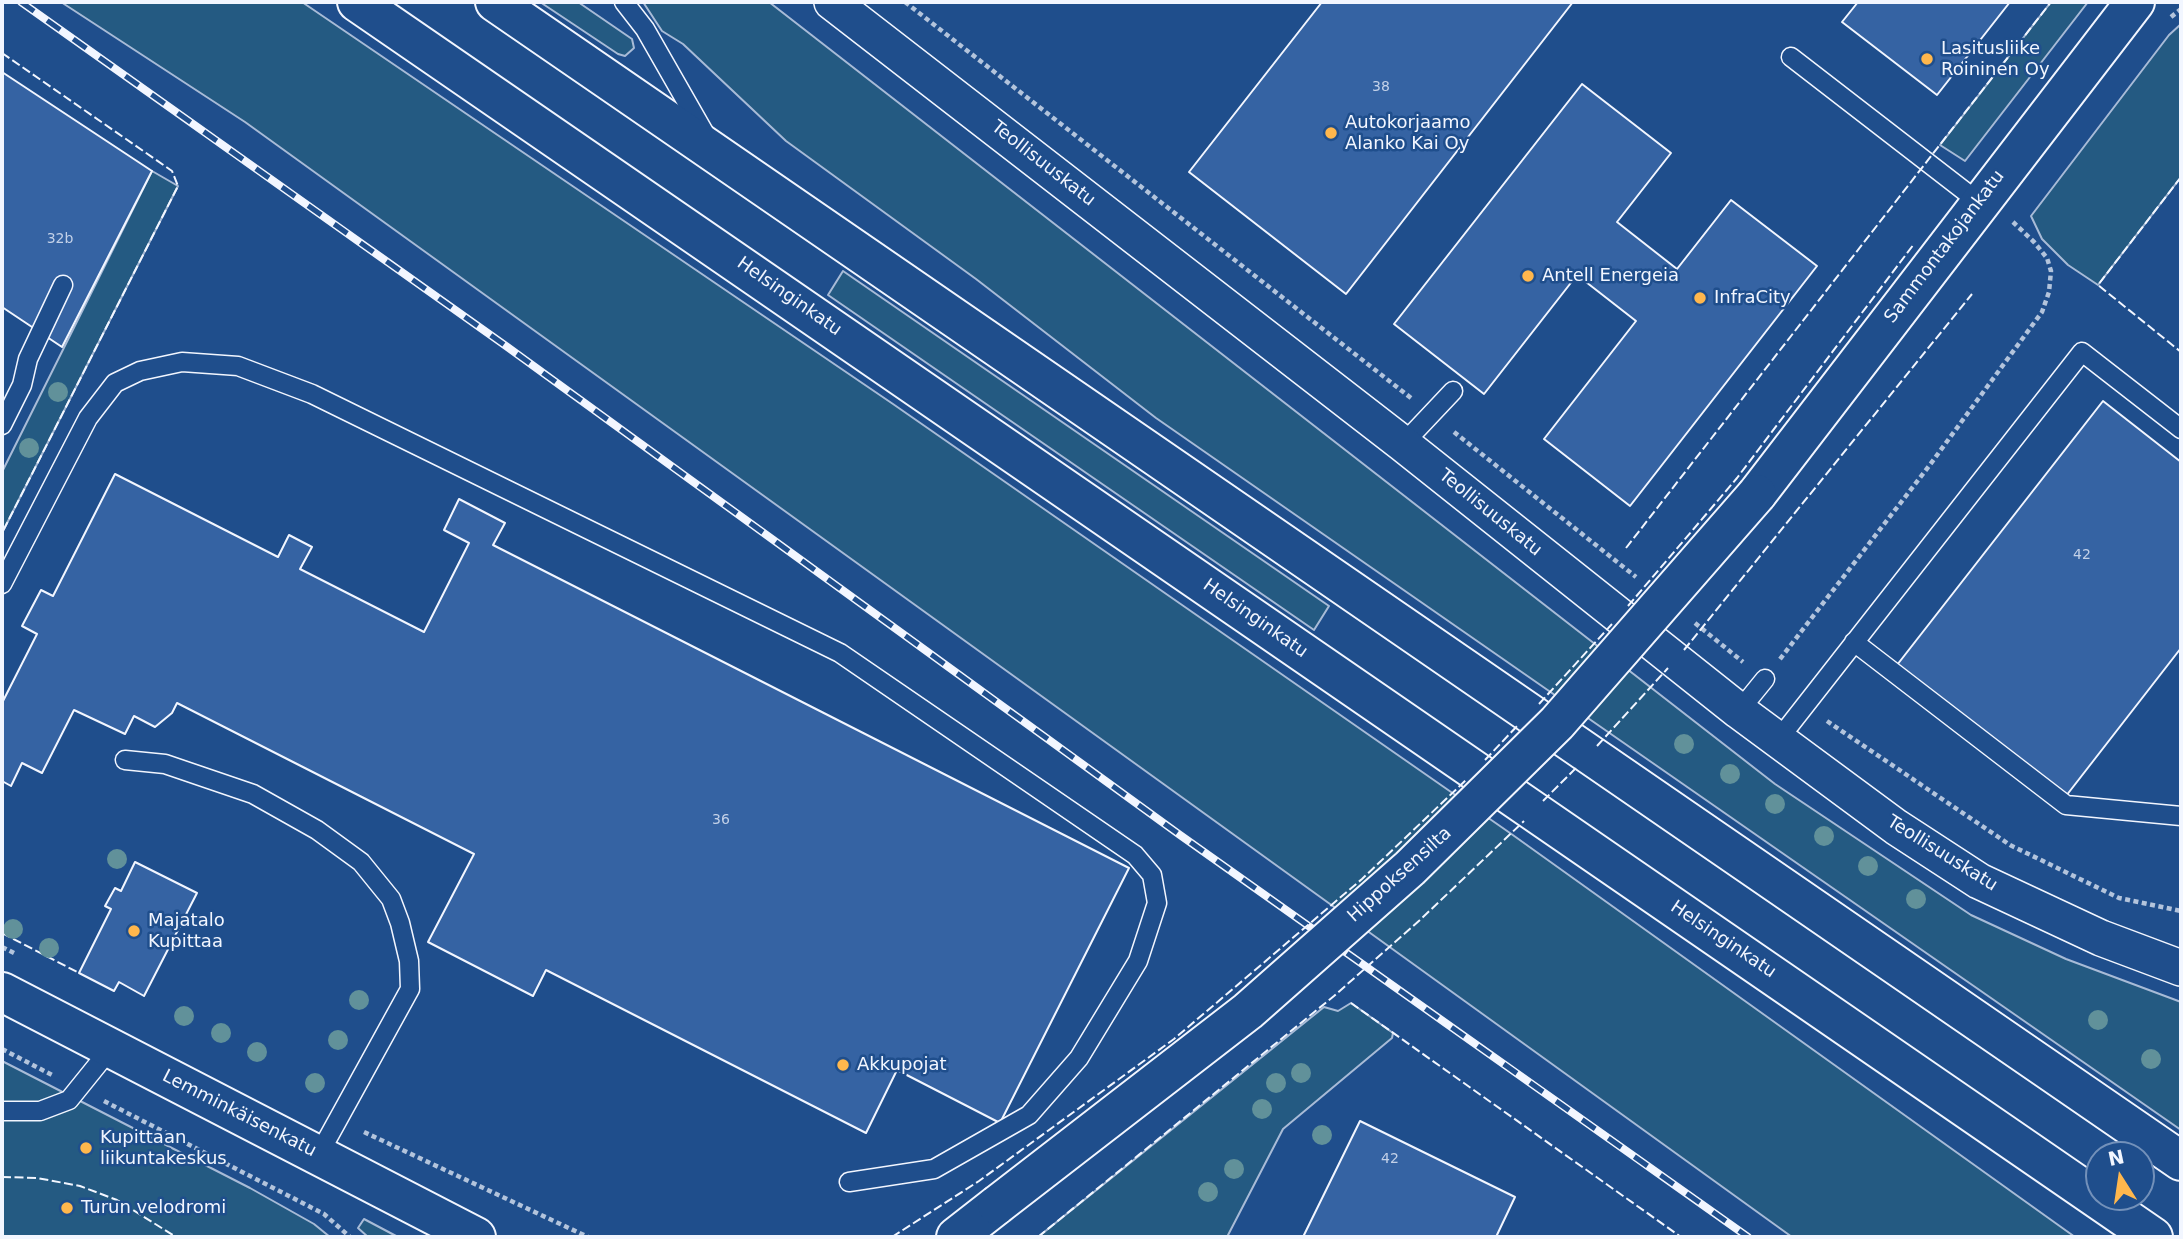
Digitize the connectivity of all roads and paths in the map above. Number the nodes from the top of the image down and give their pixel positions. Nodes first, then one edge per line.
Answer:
1 (357, 2) edge
2 (495, 2) edge
3 (624, 2) edge
4 (832, 2) edge
5 (905, 2) edge
6 (2135, 2) edge
7 (1791, 57) dead end
8 (719, 159) junction
9 (1980, 203) junction
10 (2013, 222) dead end
11 (63, 285) dead end
12 (1453, 391) dead end
13 (1432, 415) junction
14 (2, 425) edge
15 (2181, 429) edge
16 (1404, 444) junction
17 (1757, 494) joint
18 (2, 584) edge
19 (1646, 585) dead end
20 (1689, 619) dead end
21 (1854, 642) junction
22 (1765, 679) junction
23 (1805, 706) junction
24 (1739, 711) junction
25 (1778, 740) junction
26 (125, 760) dead end
27 (2181, 816) edge
28 (2181, 911) edge
29 (2, 947) edge
30 (27, 960) dead end
31 (2181, 968) edge
32 (2, 992) edge
33 (111, 1048) junction
34 (2, 1049) edge
35 (80, 1089) junction
36 (2, 1111) edge
37 (338, 1120) junction
38 (319, 1154) junction
39 (2181, 1161) edge
40 (849, 1182) dead end
41 (350, 1237) edge
42 (476, 1237) edge
43 (588, 1237) edge
44 (956, 1237) edge
45 (2153, 1237) edge

1 - 45 main road, Helsinginkatu
2 - 8 main road
3 - 8 lane
4 - 16 street, Teollisuuskatu
5 - 13 path
6 - 9 main road, Sammontakojankatu
7 - 9 lane
8 - 39 main road
9 - 17 main road, Sammontakojankatu
10 - 22 path
11 - 14 lane
12 - 13 lane
13 - 16 lane
13 - 19 path
15 - 21 lane
16 - 24 street, Teollisuuskatu
17 - 44 main road, Hippoksensilta, bridge
18 - 40 lane
20 - 22 path
21 - 23 lane
21 - 27 lane
22 - 24 lane
23 - 25 lane
23 - 28 path
24 - 25 street, Teollisuuskatu
25 - 31 street, Teollisuuskatu
26 - 37 lane
29 - 30 path
32 - 33 main road, Lemminkäisenkatu
33 - 35 lane
33 - 38 main road, Lemminkäisenkatu
34 - 35 path
35 - 36 lane
35 - 41 path
37 - 38 lane
37 - 43 path
38 - 42 main road, Lemminkäisenkatu

